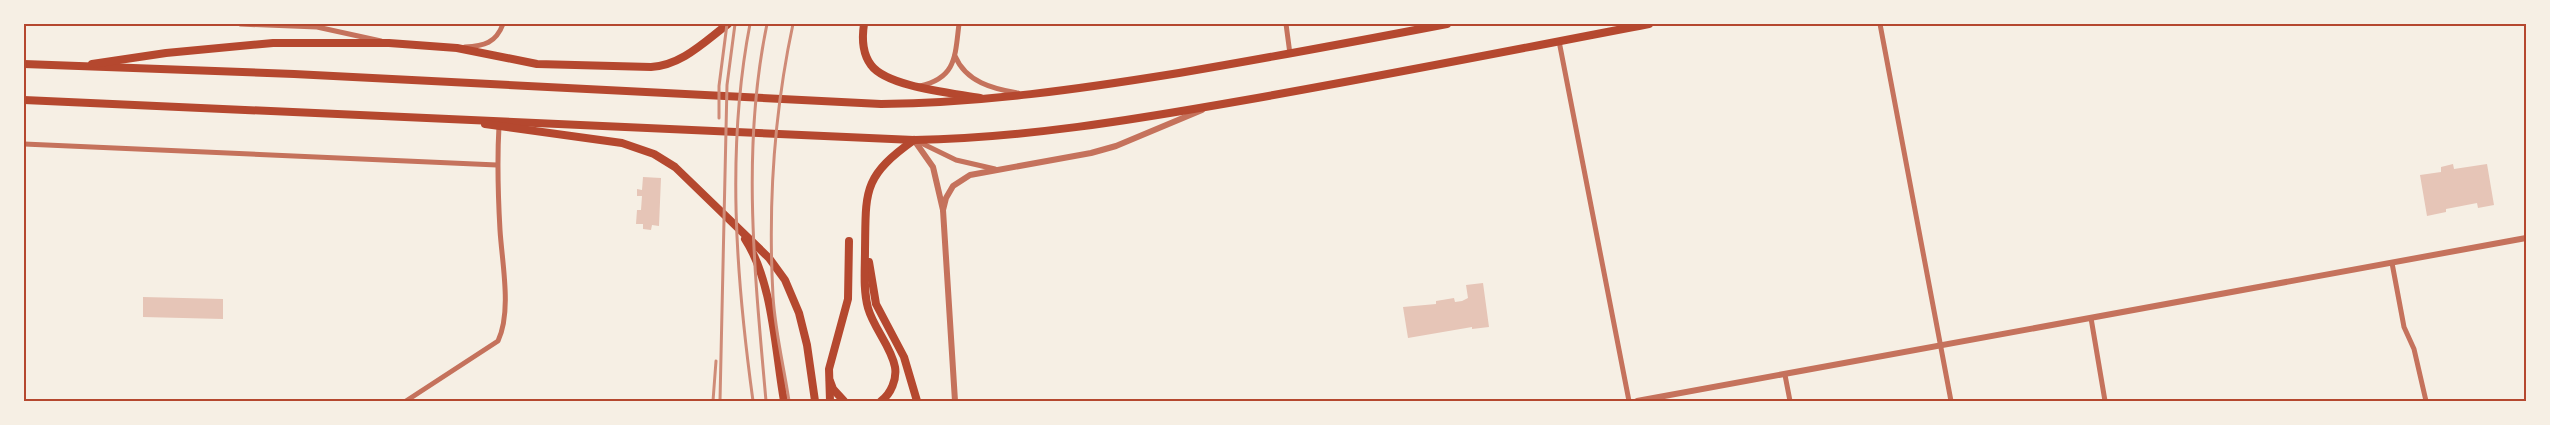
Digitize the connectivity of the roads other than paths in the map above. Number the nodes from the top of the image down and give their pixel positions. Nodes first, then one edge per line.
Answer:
1 (240, 24) edge
2 (503, 24) edge
3 (728, 24) edge
4 (864, 24) edge
5 (959, 24) edge
6 (1286, 24) edge
7 (1447, 24) edge
8 (1650, 24) edge
9 (1880, 24) edge
10 (1559, 41) junction
11 (389, 43) junction
12 (457, 48) junction
13 (1290, 54) junction
14 (955, 56) junction
15 (24, 64) edge
16 (71, 67) junction
17 (920, 86) junction
18 (1027, 95) junction
19 (24, 100) edge
20 (992, 100) junction
21 (1207, 108) junction
22 (433, 117) junction
23 (499, 126) junction
24 (914, 140) junction
25 (24, 144) edge
26 (497, 164) junction
27 (996, 169) junction
28 (943, 210) junction
29 (738, 229) junction
30 (2526, 238) edge
31 (866, 240) junction
32 (849, 241) dead end
33 (2392, 263) junction
34 (2091, 318) junction
35 (1941, 346) junction
36 (1785, 375) junction
37 (828, 377) junction
38 (406, 401) edge
39 (784, 401) edge
40 (815, 401) edge
41 (830, 401) edge
42 (844, 401) edge
43 (881, 401) edge
44 (917, 401) edge
45 (955, 401) edge
46 (1629, 401) edge
47 (1637, 401) edge
48 (1790, 401) edge
49 (1951, 401) edge
50 (2105, 401) edge
51 (2426, 401) edge

1 - 11 street
2 - 12 street
3 - 12 main road
4 - 17 main road
5 - 14 street
6 - 13 street
7 - 13 main road
8 - 10 main road
9 - 35 street
10 - 21 main road
10 - 46 street
11 - 12 main road
11 - 16 main road
13 - 18 main road
14 - 17 street
14 - 18 street
15 - 16 main road
16 - 20 main road
17 - 20 main road
18 - 20 main road
19 - 22 main road
21 - 24 main road
21 - 27 street
22 - 23 main road
22 - 24 main road
23 - 26 street
23 - 29 main road
24 - 27 street
24 - 28 street
24 - 31 main road
25 - 26 street
26 - 38 street
27 - 28 street
28 - 45 street
29 - 39 main road
29 - 40 main road
30 - 33 street
31 - 43 main road
31 - 44 main road
32 - 37 main road
33 - 34 street
33 - 51 street
34 - 35 street
34 - 50 street
35 - 36 street
35 - 49 street
36 - 47 street
36 - 48 street
37 - 41 main road
37 - 42 main road

